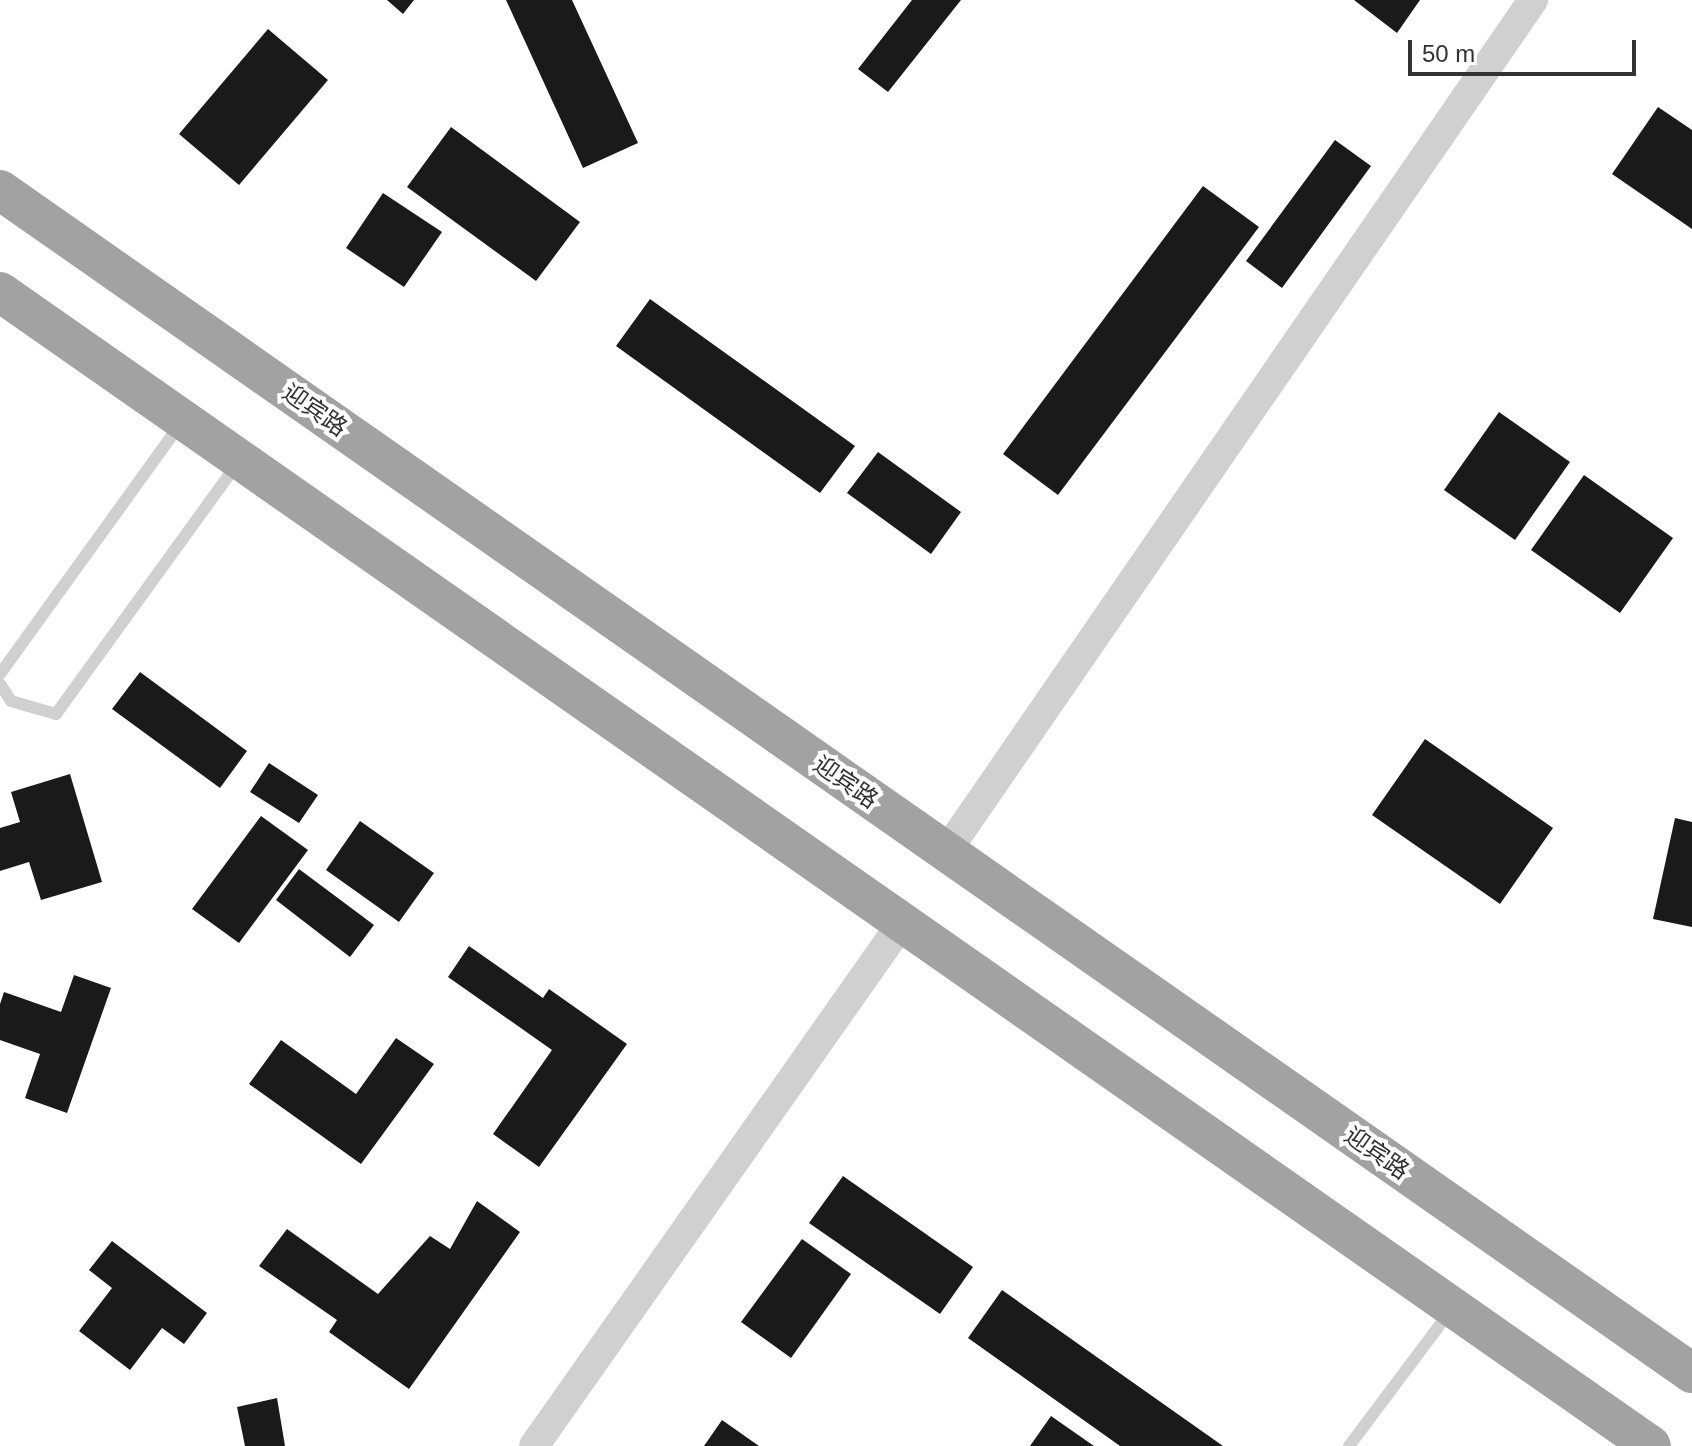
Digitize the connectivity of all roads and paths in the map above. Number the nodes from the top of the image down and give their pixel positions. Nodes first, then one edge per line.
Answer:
1 (1533, 0) edge
2 (0, 190) edge
3 (0, 292) edge
4 (184, 420) junction
5 (240, 459) junction
6 (0, 674) edge
7 (0, 684) edge
8 (946, 852) junction
9 (902, 923) junction
10 (1453, 1308) junction
11 (1692, 1373) edge
12 (534, 1446) edge
13 (1349, 1446) edge
14 (1651, 1446) edge

1 - 8 street
2 - 8 highway, 迎宾路
3 - 4 highway
4 - 5 highway
4 - 6 lane
5 - 7 lane
5 - 9 highway
8 - 11 highway, 迎宾路
9 - 10 highway
9 - 12 street
10 - 13 lane
10 - 14 highway

